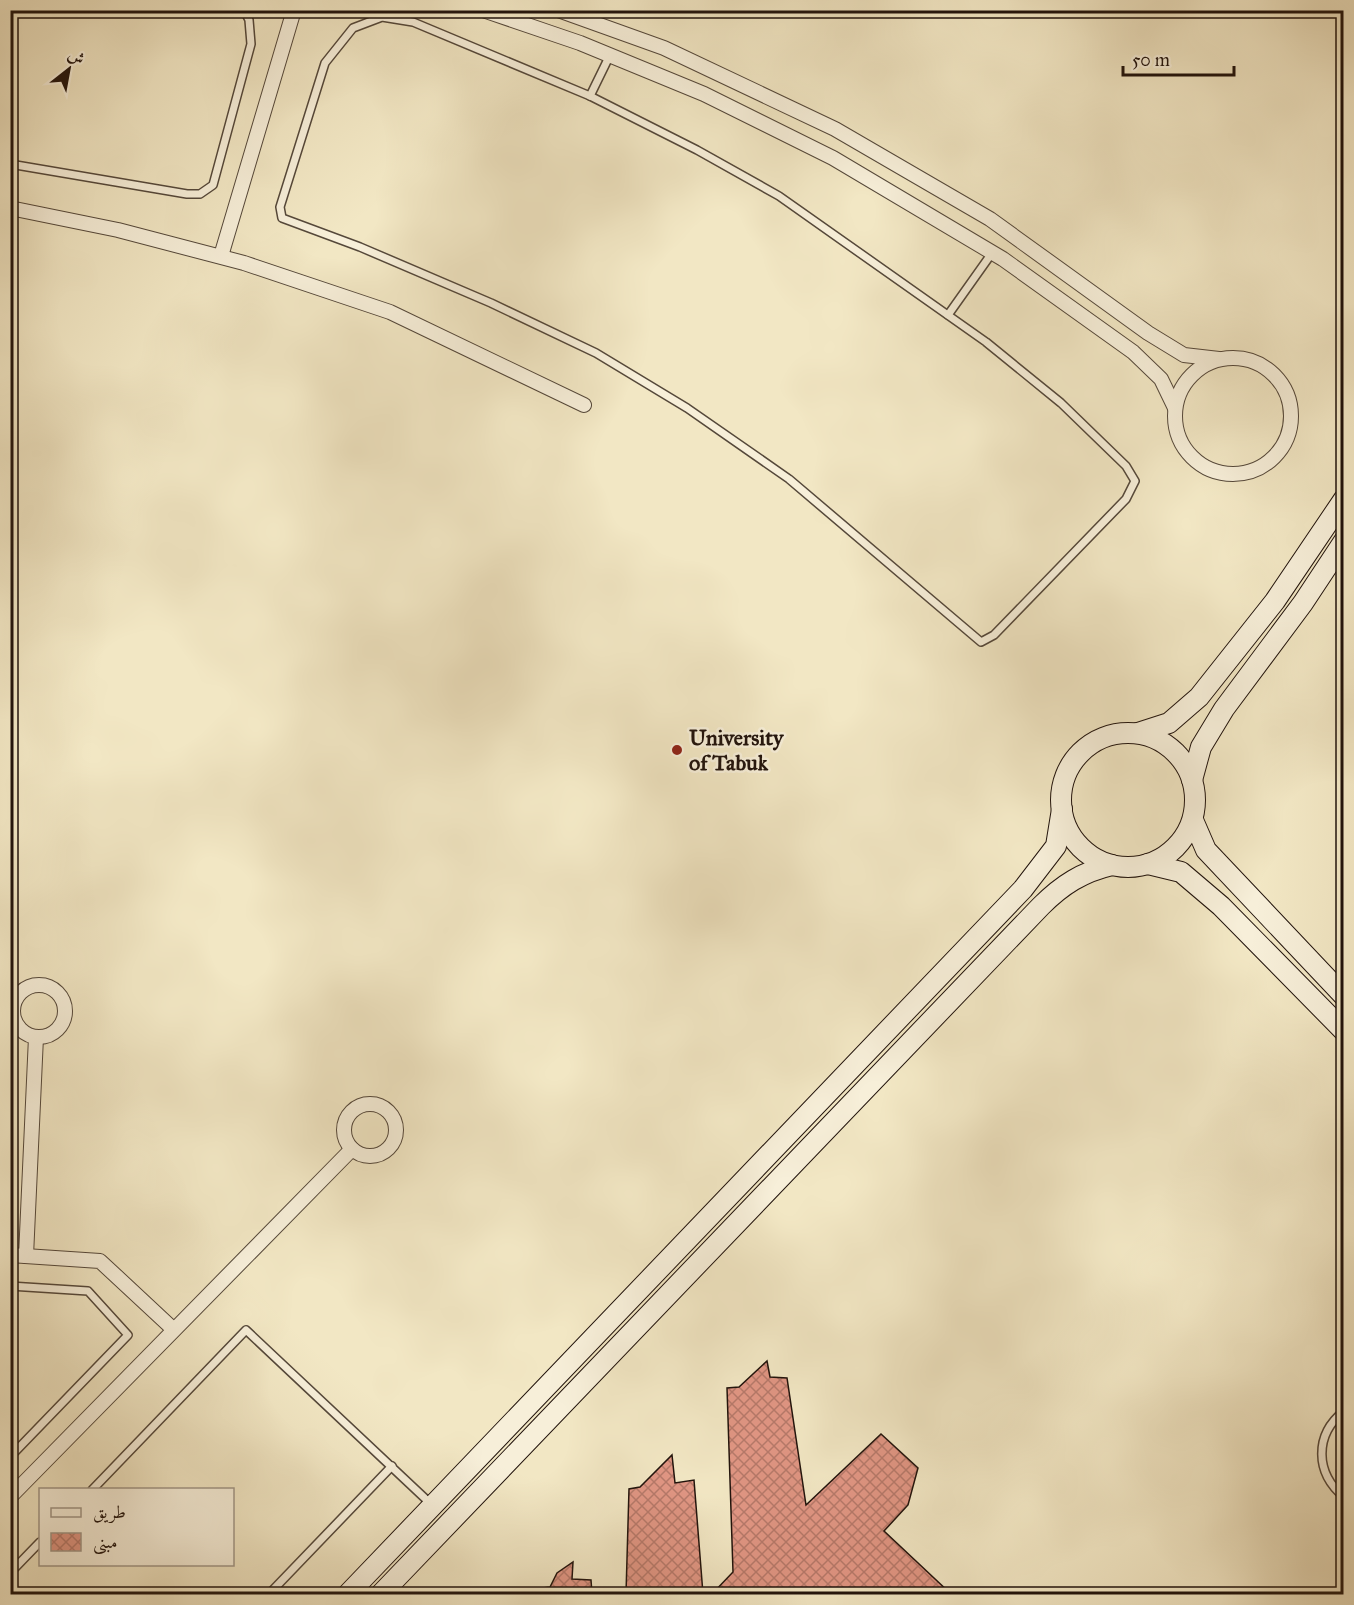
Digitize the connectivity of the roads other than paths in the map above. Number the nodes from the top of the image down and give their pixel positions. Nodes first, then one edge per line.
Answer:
1 (244, 10) edge
2 (294, 10) edge
3 (483, 10) edge
4 (558, 10) edge
5 (610, 55) junction
6 (590, 96) junction
7 (10, 164) edge
8 (10, 208) edge
9 (992, 253) junction
10 (221, 256) junction
11 (948, 315) junction
12 (1219, 359) junction
13 (584, 405) dead end
14 (1175, 408) junction
15 (1344, 499) edge
16 (1344, 541) edge
17 (1138, 733) junction
18 (1192, 780) junction
19 (1062, 808) junction
20 (1192, 820) junction
21 (1148, 864) junction
22 (1112, 865) junction
23 (1344, 996) edge
24 (1344, 1031) edge
25 (36, 1037) dead end
26 (352, 1149) dead end
27 (10, 1255) edge
28 (26, 1256) junction
29 (10, 1286) edge
30 (173, 1329) junction
31 (1344, 1411) edge
32 (10, 1457) edge
33 (392, 1466) junction
34 (94, 1488) edge
35 (10, 1497) edge
36 (1344, 1497) edge
37 (433, 1505) junction
38 (39, 1543) edge
39 (10, 1573) edge
40 (269, 1594) edge
41 (348, 1594) edge
42 (381, 1594) edge

1 - 7 lane
2 - 10 street
3 - 5 street
4 - 12 street
5 - 6 lane
5 - 9 street
6 - 11 lane
6 - 11 lane
8 - 10 street
9 - 11 lane
9 - 14 street
10 - 13 street
12 - 14 street
12 - 14 street
15 - 17 street
16 - 18 street
17 - 18 street
17 - 19 street
18 - 20 street
19 - 22 street
19 - 37 street
20 - 21 street
20 - 23 street
21 - 22 street
21 - 24 street
22 - 42 street
25 - 28 street
26 - 30 street
27 - 28 street
28 - 30 street
29 - 32 lane
30 - 35 street
31 - 36 lane
33 - 34 lane
33 - 37 lane
33 - 40 lane
37 - 41 street
38 - 39 lane

